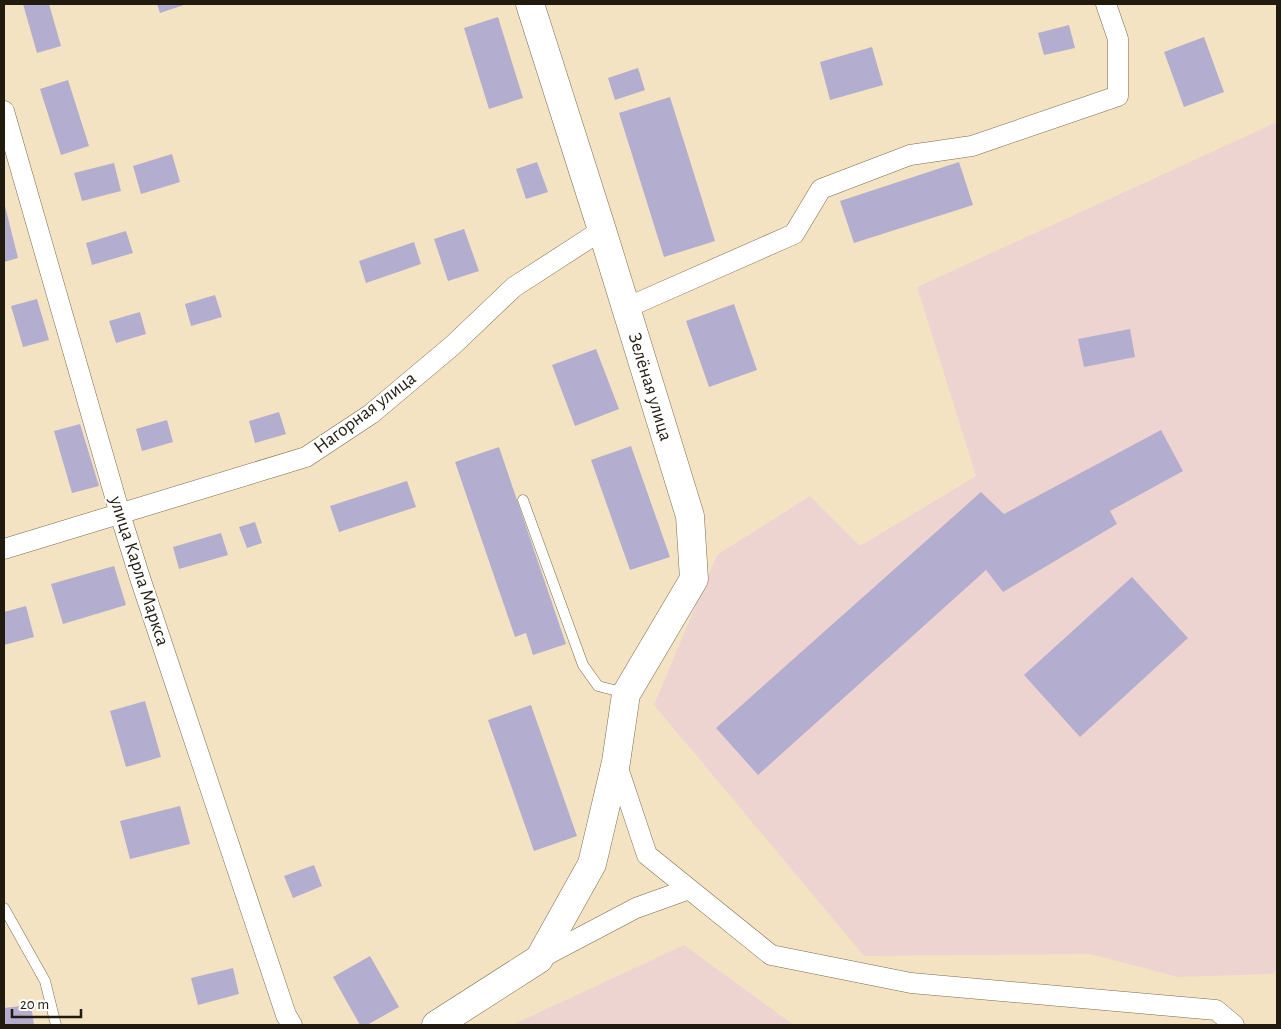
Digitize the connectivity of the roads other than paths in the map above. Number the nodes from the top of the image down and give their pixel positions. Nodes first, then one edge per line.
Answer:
1 (530, 4) edge
2 (1106, 4) edge
3 (4, 111) edge
4 (602, 230) junction
5 (626, 308) junction
6 (523, 500) dead end
7 (120, 514) junction
8 (4, 549) edge
9 (626, 694) junction
10 (616, 762) junction
11 (689, 889) junction
12 (4, 908) edge
13 (539, 959) junction
14 (56, 1025) edge
15 (292, 1025) edge
16 (436, 1025) edge
17 (1234, 1025) edge

1 - 4 street, Зелёная улица
2 - 5 street
3 - 7 street, улица Карла Маркса
4 - 5 street, Зелёная улица
4 - 7 street, Нагорная улица
5 - 9 street, Зелёная улица
6 - 9 lane
7 - 8 street, Нагорная улица
7 - 15 street, улица Карла Маркса
9 - 10 street, Зелёная улица
10 - 11 street
10 - 13 street, Зелёная улица
11 - 13 street
11 - 17 street
12 - 14 lane
13 - 16 street

